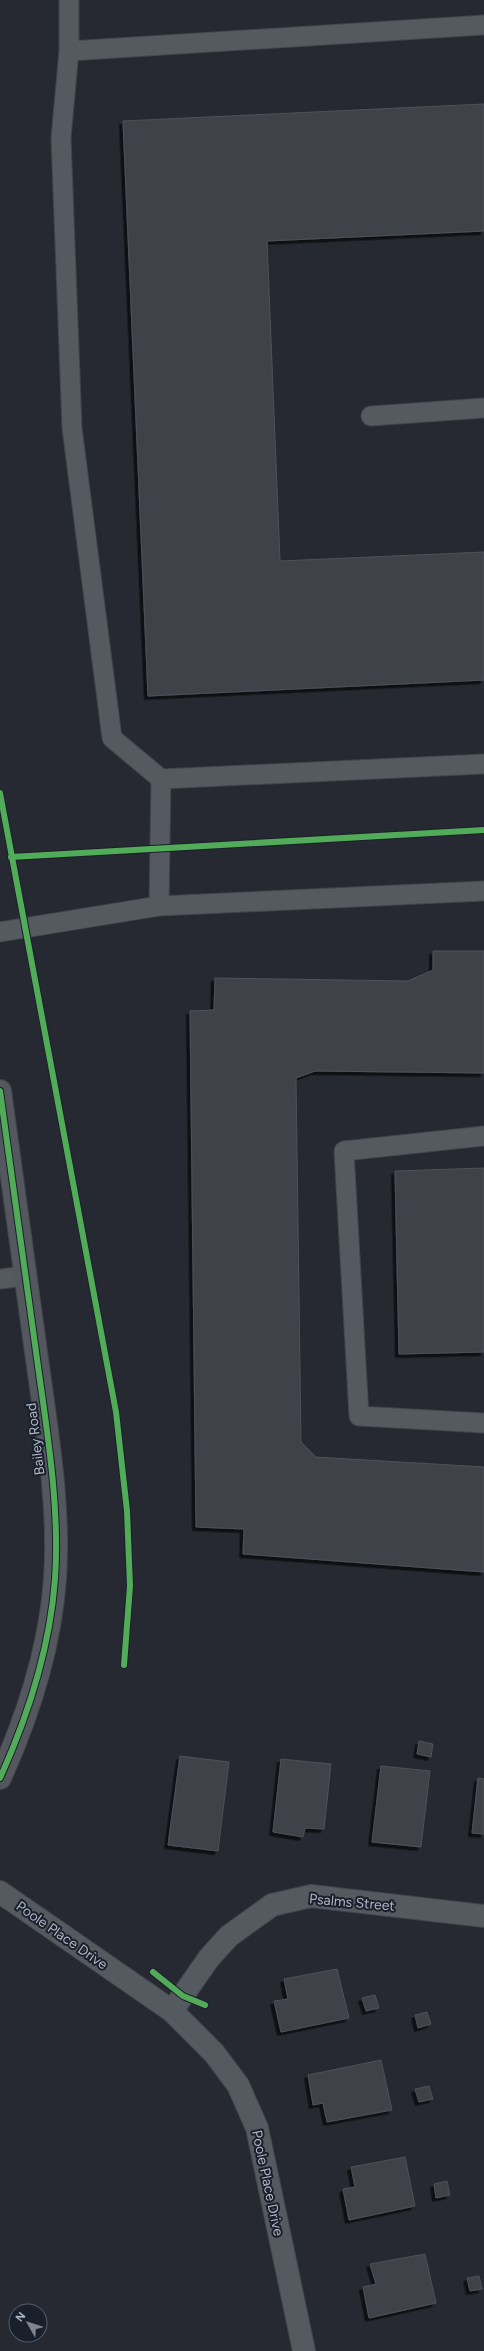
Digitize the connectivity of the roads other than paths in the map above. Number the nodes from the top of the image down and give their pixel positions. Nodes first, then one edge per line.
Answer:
1 (70, 0) edge
2 (484, 25) edge
3 (69, 51) junction
4 (484, 408) edge
5 (371, 416) dead end
6 (484, 764) edge
7 (161, 779) junction
8 (484, 891) edge
9 (159, 906) junction
10 (0, 932) edge
11 (0, 1091) edge
12 (484, 1136) edge
13 (26, 1276) junction
14 (0, 1279) edge
15 (484, 1423) edge
16 (0, 1778) edge
17 (0, 1892) edge
18 (484, 1916) edge
19 (172, 2011) junction
20 (304, 2351) edge

1 - 3 lane
2 - 3 lane
3 - 7 lane
4 - 5 lane
6 - 7 lane
7 - 9 lane
8 - 9 lane
9 - 10 lane
11 - 13 street, Bailey Road
12 - 15 lane
13 - 14 lane
13 - 16 street, Bailey Road
17 - 19 street, Poole Place Drive
18 - 19 street, Psalms Street
19 - 20 street, Poole Place Drive

